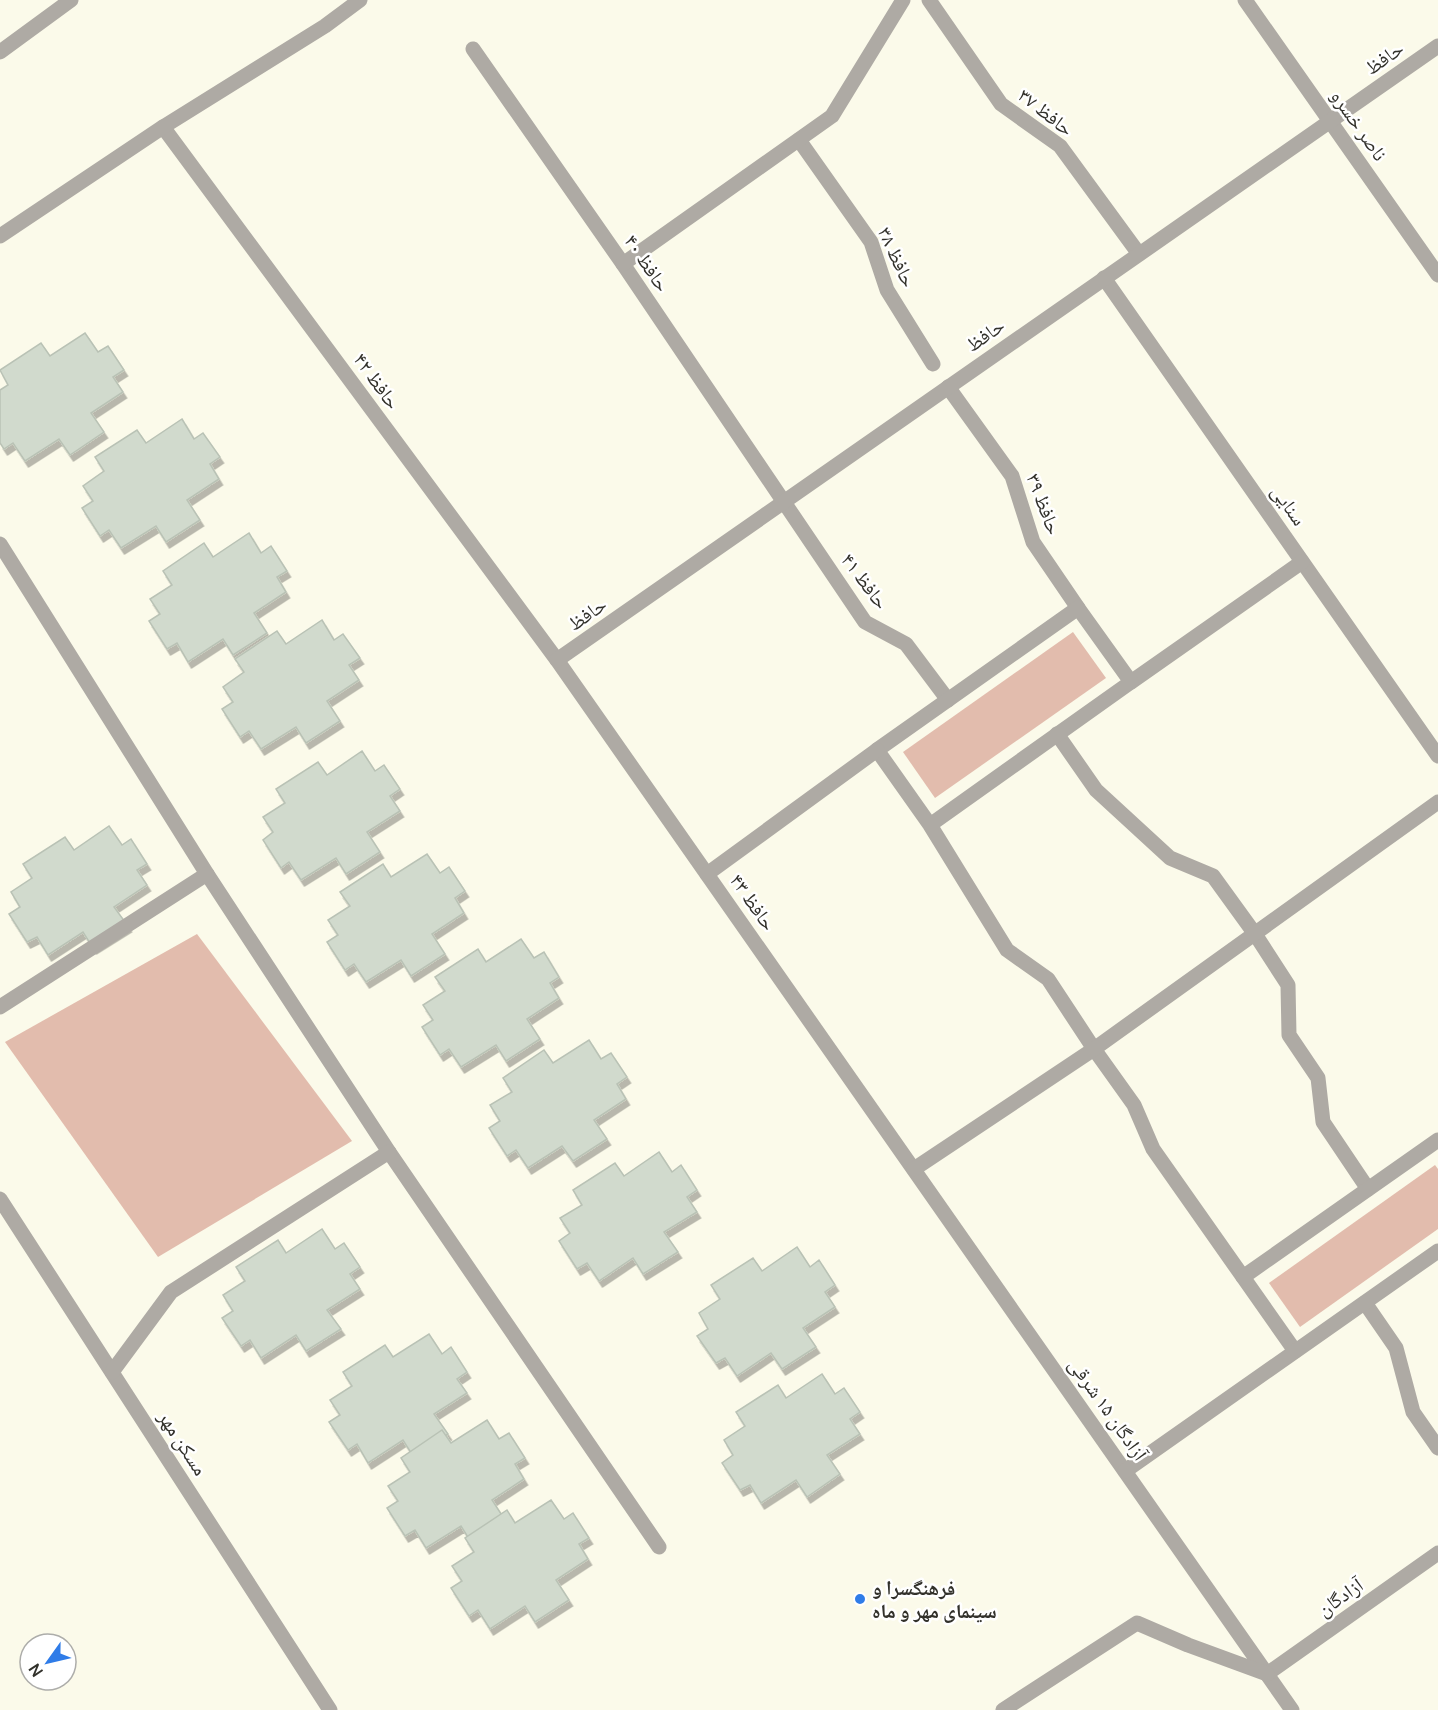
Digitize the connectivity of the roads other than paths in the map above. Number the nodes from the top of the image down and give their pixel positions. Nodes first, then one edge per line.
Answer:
1 (71, 0) edge
2 (360, 0) edge
3 (903, 0) edge
4 (929, 0) edge
5 (1245, 0) edge
6 (1438, 46) edge
7 (473, 49) dead end
8 (0, 52) edge
9 (1330, 121) junction
10 (163, 127) junction
11 (799, 140) junction
12 (0, 236) edge
13 (1139, 255) junction
14 (623, 264) junction
15 (1438, 275) edge
16 (1104, 278) junction
17 (933, 364) dead end
18 (948, 387) junction
19 (783, 502) junction
20 (0, 544) edge
21 (1302, 562) junction
22 (1078, 608) junction
23 (557, 660) junction
24 (1131, 682) junction
25 (948, 700) junction
26 (1057, 734) junction
27 (877, 750) junction
28 (1438, 756) edge
29 (1438, 802) edge
30 (930, 825) junction
31 (207, 874) junction
32 (707, 874) junction
33 (1255, 934) junction
34 (0, 1007) edge
35 (1094, 1049) junction
36 (1438, 1140) edge
37 (389, 1152) junction
38 (914, 1169) junction
39 (1368, 1189) junction
40 (0, 1199) edge
41 (1438, 1251) edge
42 (1243, 1277) junction
43 (1365, 1303) junction
44 (1295, 1351) junction
45 (112, 1372) junction
46 (1438, 1448) edge
47 (1125, 1471) junction
48 (659, 1547) dead end
49 (1438, 1553) edge
50 (1267, 1674) junction
51 (330, 1710) edge
52 (1003, 1710) edge
53 (1292, 1710) edge

1 - 8 street
2 - 10 street
3 - 11 street
4 - 13 street, حافظ ۳۷
5 - 9 street, ناصر خسرو
6 - 9 street, حافظ
7 - 14 street, حافظ ۴۰
9 - 13 street, حافظ
9 - 15 street, ناصر خسرو
10 - 12 street
10 - 23 street, حافظ ۴۲
11 - 14 street
11 - 17 street, حافظ ۳۸
13 - 16 street, حافظ
14 - 19 street, حافظ ۴۰
16 - 18 street, حافظ
16 - 21 street, سنایی
18 - 19 street, حافظ
18 - 22 street, حافظ ۳۹
19 - 23 street, حافظ
19 - 25 street, حافظ ۴۱
20 - 31 street
21 - 24 street
21 - 28 street, سنایی
22 - 24 street, حافظ ۳۹
22 - 25 street
23 - 32 street, حافظ ۴۳
24 - 26 street
25 - 27 street
26 - 30 street
26 - 33 street
27 - 30 street
27 - 32 street
29 - 33 street
30 - 35 street
31 - 34 street
31 - 37 street
32 - 38 street, حافظ ۴۳
33 - 35 street
33 - 39 street
35 - 38 street
35 - 42 street
36 - 39 street
37 - 45 street
37 - 48 street
38 - 47 street, آزادگان ۱۵ شرقی
39 - 42 street
40 - 45 street, مسکن مهر
41 - 43 street
42 - 44 street
43 - 44 street
43 - 46 street
44 - 47 street
45 - 51 street, مسکن مهر
47 - 50 street, آزادگان ۱۵ شرقی
49 - 50 street, آزادگان
50 - 52 street
50 - 53 street, آزادگان ۱۵ شرقی

